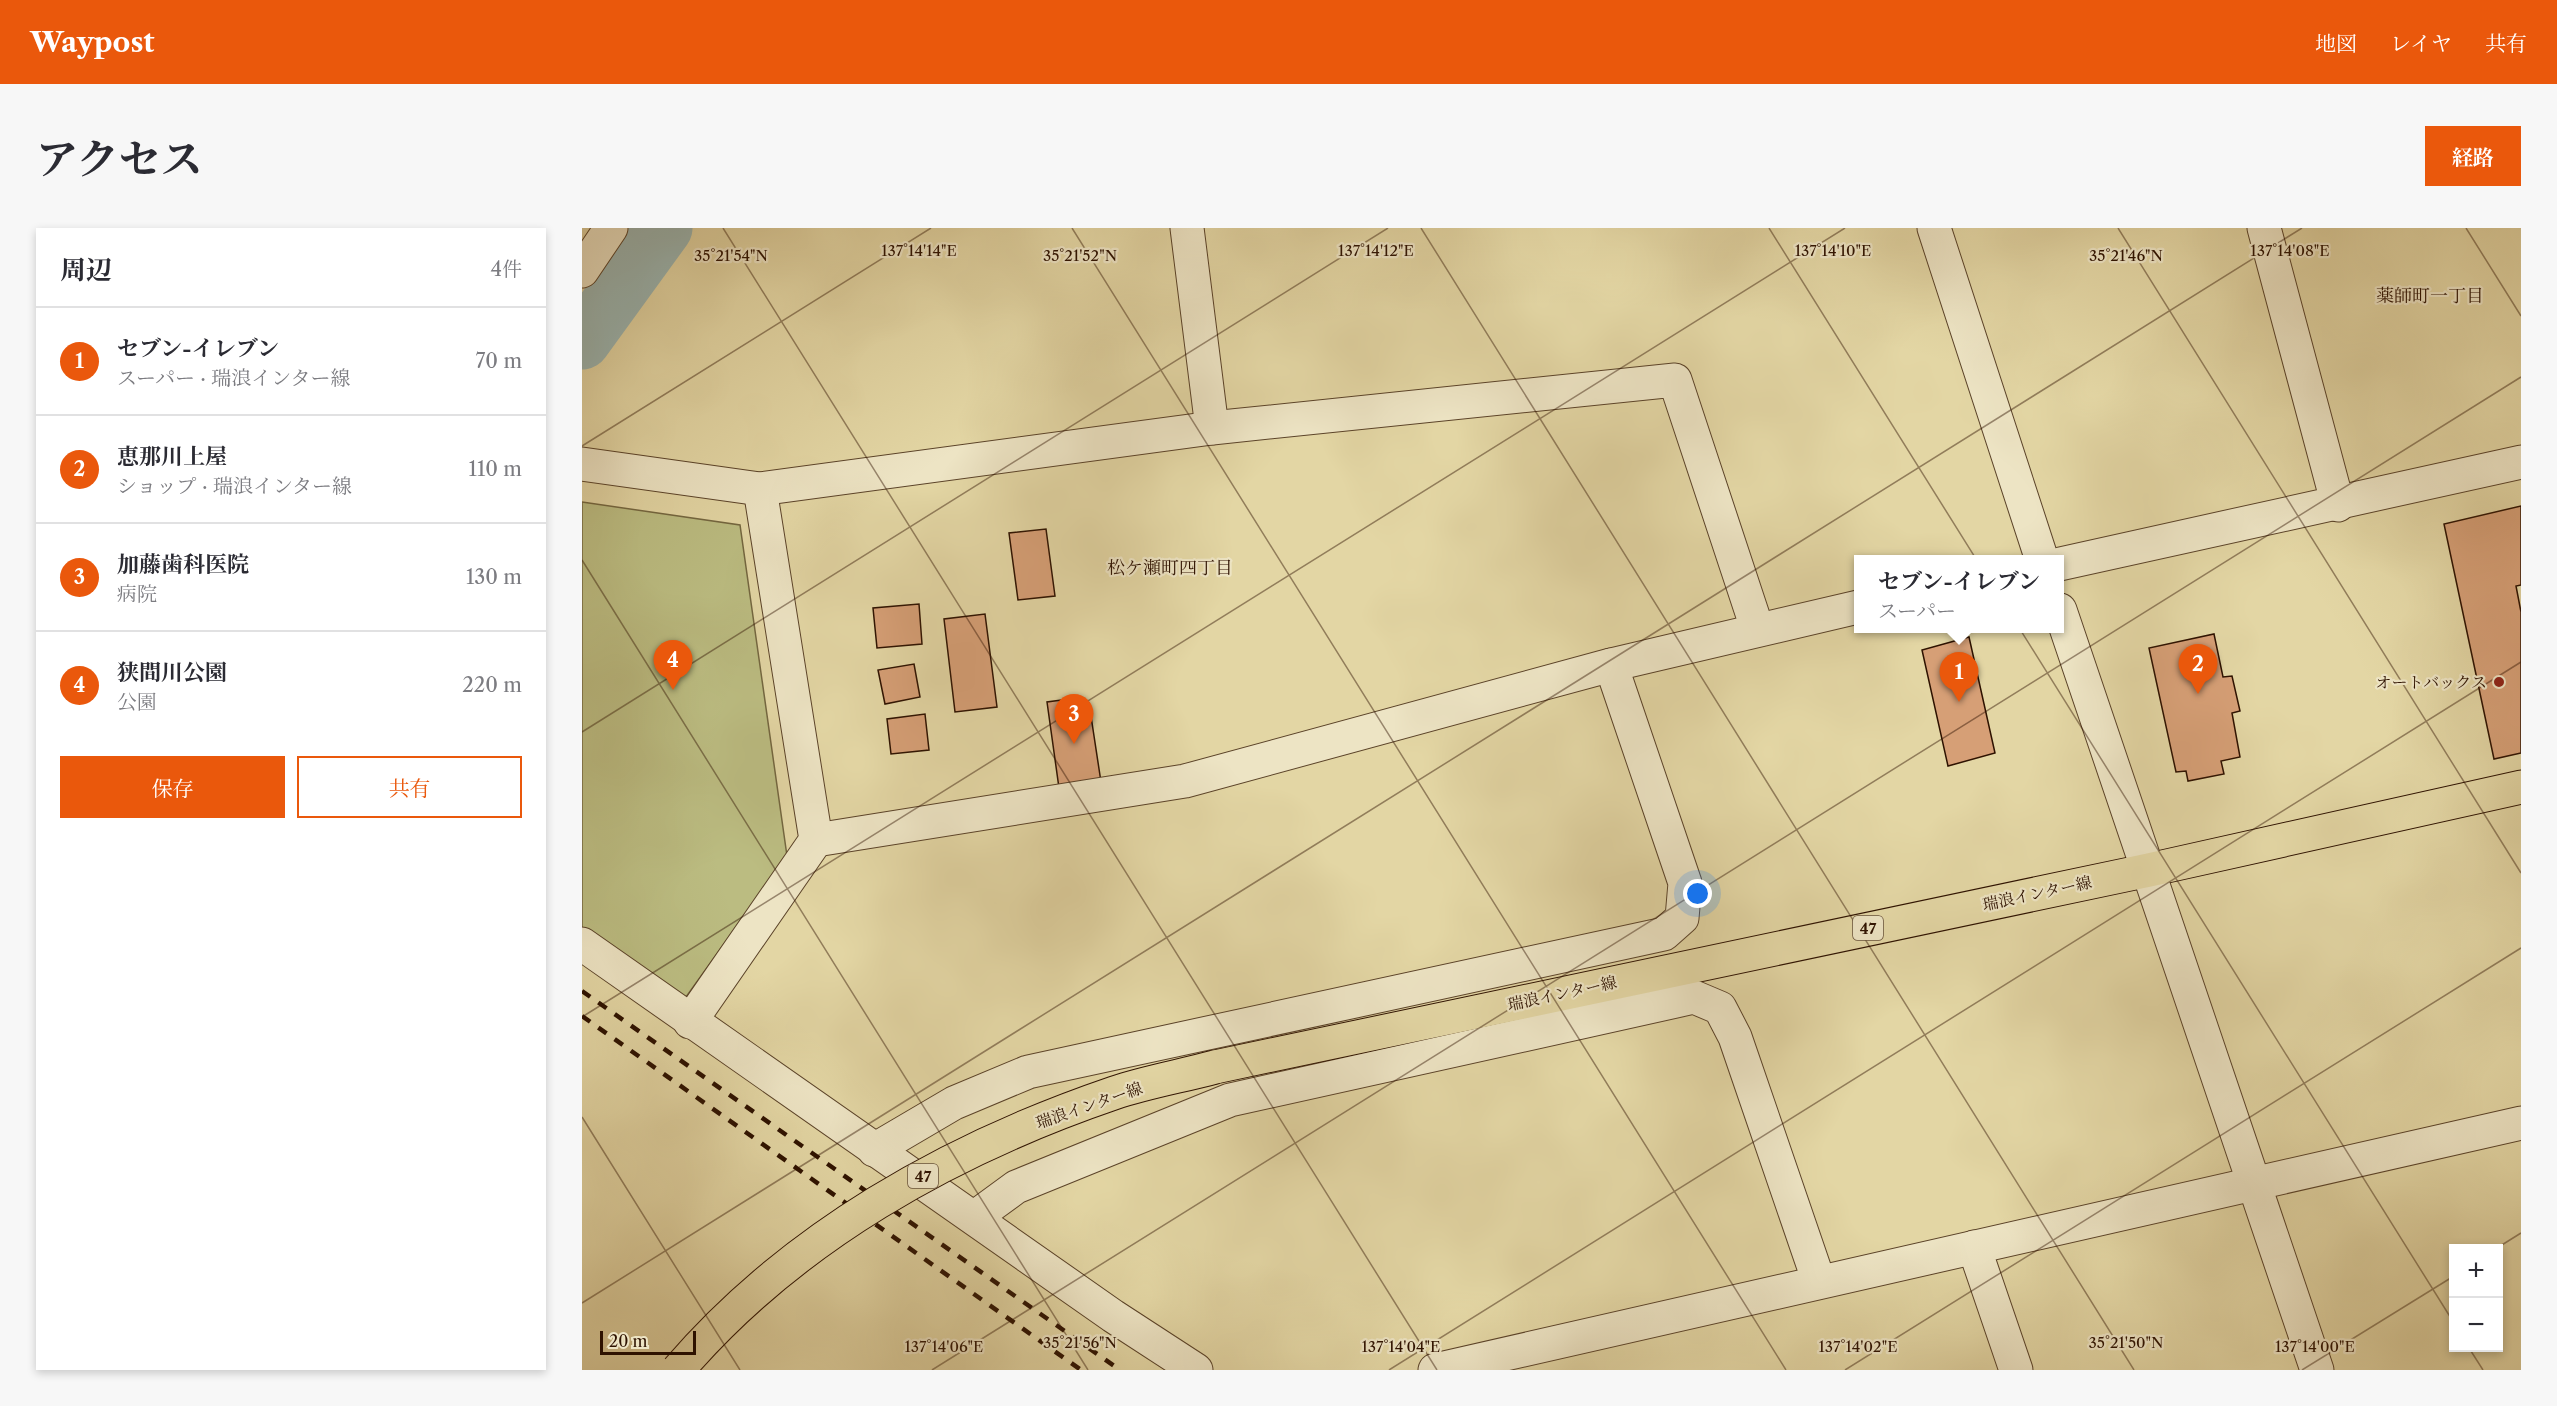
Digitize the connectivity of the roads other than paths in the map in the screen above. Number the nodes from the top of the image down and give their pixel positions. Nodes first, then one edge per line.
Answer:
1 (611, 228) edge
2 (1187, 228) edge
3 (1934, 228) edge
4 (2264, 228) edge
5 (582, 270) edge
6 (1212, 428) junction
7 (2521, 462) edge
8 (582, 464) edge
9 (760, 489) junction
10 (2338, 505) junction
11 (2040, 555) edge
12 (2064, 563) edge
13 (1854, 608) edge
14 (2064, 622) edge
15 (1757, 628) junction
16 (1611, 665) junction
17 (2521, 787) edge
18 (816, 840) junction
19 (2149, 870) junction
20 (582, 944) edge
21 (690, 1022) junction
22 (2518, 1133) edge
23 (874, 1150) junction
24 (2252, 1184) junction
25 (975, 1217) junction
26 (1974, 1247) junction
27 (1819, 1282) junction
28 (678, 1370) edge
29 (1196, 1370) edge
30 (1435, 1370) edge
31 (2016, 1370) edge
32 (2317, 1370) edge

1 - 5 street
2 - 6 street
3 - 11 street
4 - 10 street
6 - 9 street
6 - 15 street
7 - 10 street
8 - 9 street
9 - 18 street
10 - 12 street
13 - 15 street
14 - 19 street
15 - 16 street
16 - 18 street
16 - 23 street
17 - 19 main road, 瑞浪インター線 / 47
18 - 21 street
19 - 24 street
19 - 28 main road, 瑞浪インター線 / 47, bridge
20 - 21 street
21 - 23 street
22 - 24 street
23 - 25 street
24 - 26 street
24 - 32 street
25 - 27 street
25 - 29 street
26 - 27 street
26 - 31 street
27 - 30 street

